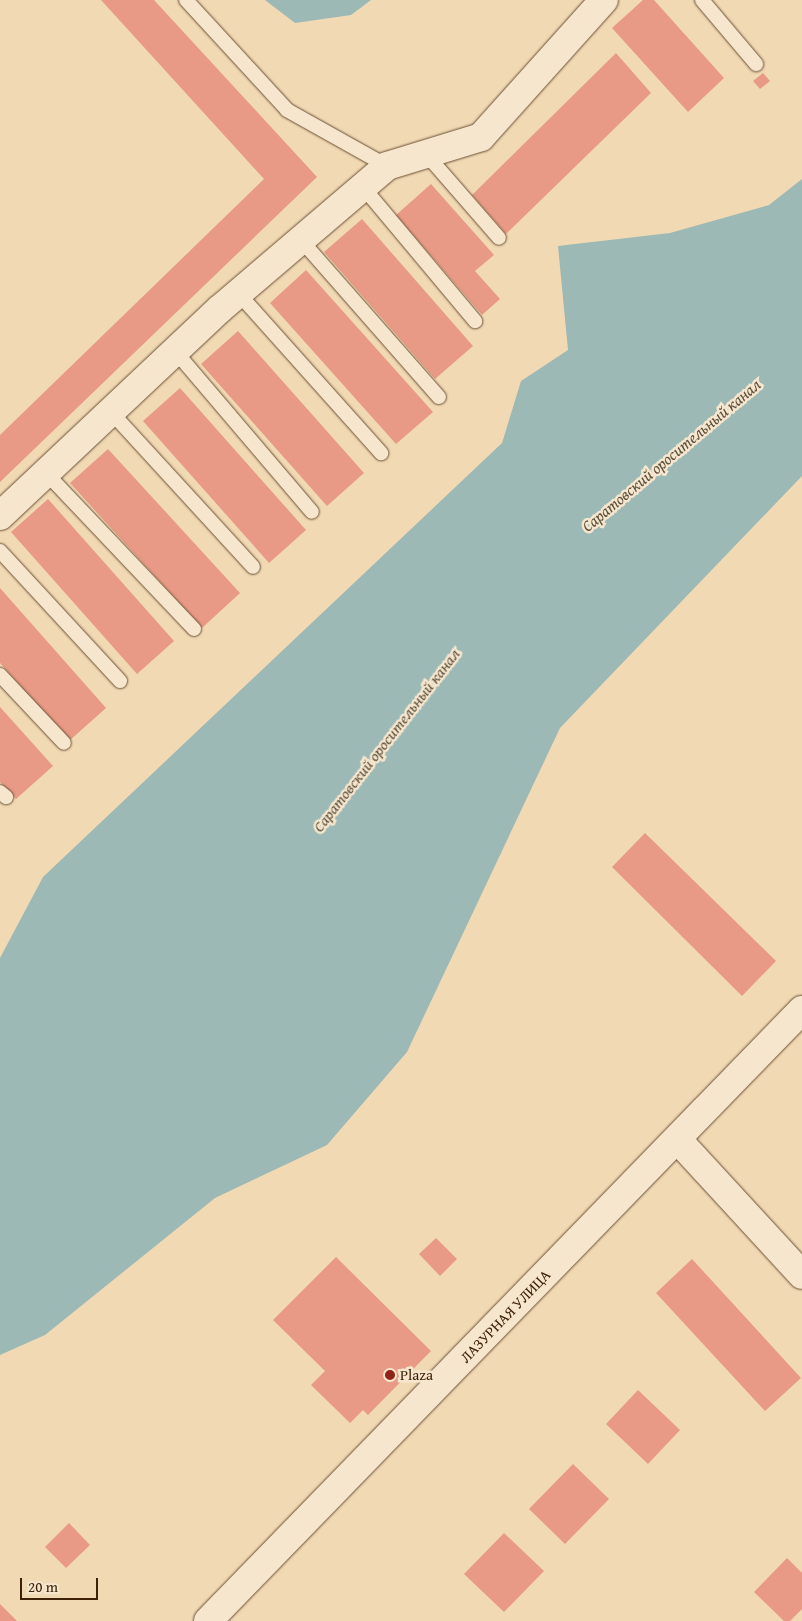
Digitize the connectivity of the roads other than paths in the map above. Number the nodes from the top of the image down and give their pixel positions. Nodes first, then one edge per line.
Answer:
1 (186, 0) edge
2 (604, 0) edge
3 (702, 0) edge
4 (756, 64) dead end
5 (426, 154) junction
6 (386, 166) junction
7 (363, 187) junction
8 (499, 238) dead end
9 (301, 240) junction
10 (238, 293) junction
11 (476, 321) dead end
12 (176, 351) junction
13 (438, 397) dead end
14 (111, 412) junction
15 (381, 453) dead end
16 (46, 473) junction
17 (312, 512) dead end
18 (0, 516) edge
19 (0, 551) edge
20 (253, 567) dead end
21 (194, 629) dead end
22 (0, 675) edge
23 (120, 681) dead end
24 (64, 743) dead end
25 (802, 1010) edge
26 (678, 1140) junction
27 (802, 1275) edge
28 (208, 1621) edge

1 - 6 lane
2 - 5 street
3 - 4 lane
5 - 6 street
5 - 8 lane
6 - 7 street
7 - 9 street
7 - 11 lane
9 - 10 street
9 - 13 lane
10 - 12 street
10 - 15 lane
12 - 14 street
12 - 17 lane
14 - 16 street
14 - 20 lane
16 - 18 street
16 - 21 lane
19 - 23 lane
22 - 24 lane
25 - 26 street, ЛАЗУРНАЯ УЛИЦА
26 - 27 street
26 - 28 street, ЛАЗУРНАЯ УЛИЦА

